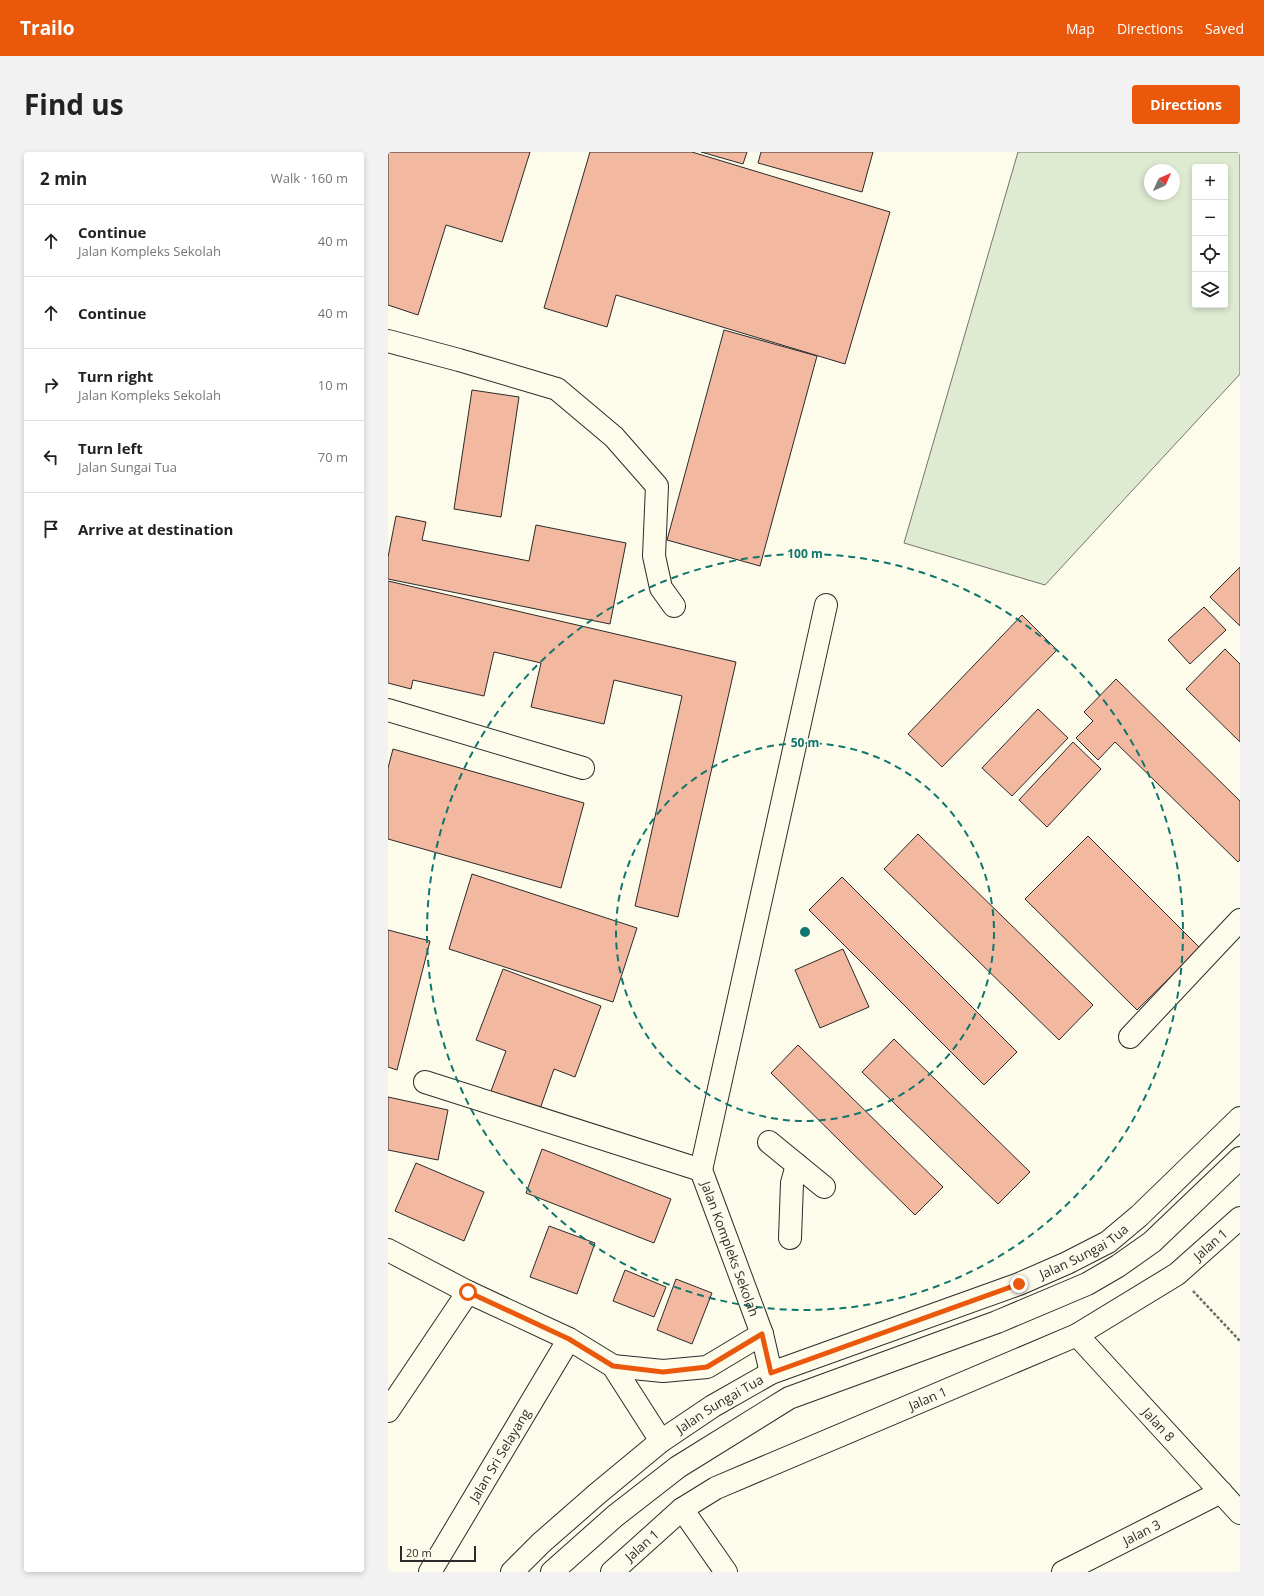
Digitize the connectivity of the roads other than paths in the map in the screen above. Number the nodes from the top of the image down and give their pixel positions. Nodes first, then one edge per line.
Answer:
1 (388, 341) edge
2 (826, 605) dead end
3 (674, 606) dead end
4 (388, 710) edge
5 (583, 768) dead end
6 (1240, 920) edge
7 (1130, 1037) dead end
8 (425, 1082) dead end
9 (1240, 1118) edge
10 (769, 1142) dead end
11 (1240, 1158) edge
12 (798, 1165) junction
13 (701, 1170) junction
14 (824, 1187) dead end
15 (1240, 1218) edge
16 (790, 1238) dead end
17 (388, 1250) edge
18 (468, 1292) junction
19 (762, 1334) junction
20 (1078, 1335) junction
21 (569, 1339) junction
22 (613, 1366) junction
23 (771, 1373) junction
24 (388, 1411) edge
25 (661, 1441) junction
26 (1221, 1492) junction
27 (682, 1509) junction
28 (1240, 1513) edge
29 (430, 1572) edge
30 (512, 1572) edge
31 (552, 1572) edge
32 (612, 1572) edge
33 (726, 1572) edge
34 (1063, 1572) edge

1 - 3 street
2 - 13 street
4 - 5 street
6 - 7 street
8 - 13 street
9 - 23 street, Jalan Sungai Tua
10 - 12 street
11 - 31 street
12 - 14 street
12 - 16 street
13 - 19 street, Jalan Kompleks Sekolah
15 - 20 street, Jalan 1
17 - 18 street
18 - 21 street
18 - 24 street
19 - 22 street
19 - 23 street, Jalan Kompleks Sekolah
20 - 26 street, Jalan 8
20 - 27 street, Jalan 1
21 - 22 street
21 - 29 street, Jalan Sri Selayang
22 - 25 street
23 - 25 street, Jalan Sungai Tua
25 - 30 street, Jalan Sungai Tua
26 - 28 street, Jalan 8
26 - 34 street, Jalan 3
27 - 32 street, Jalan 1
27 - 33 street

